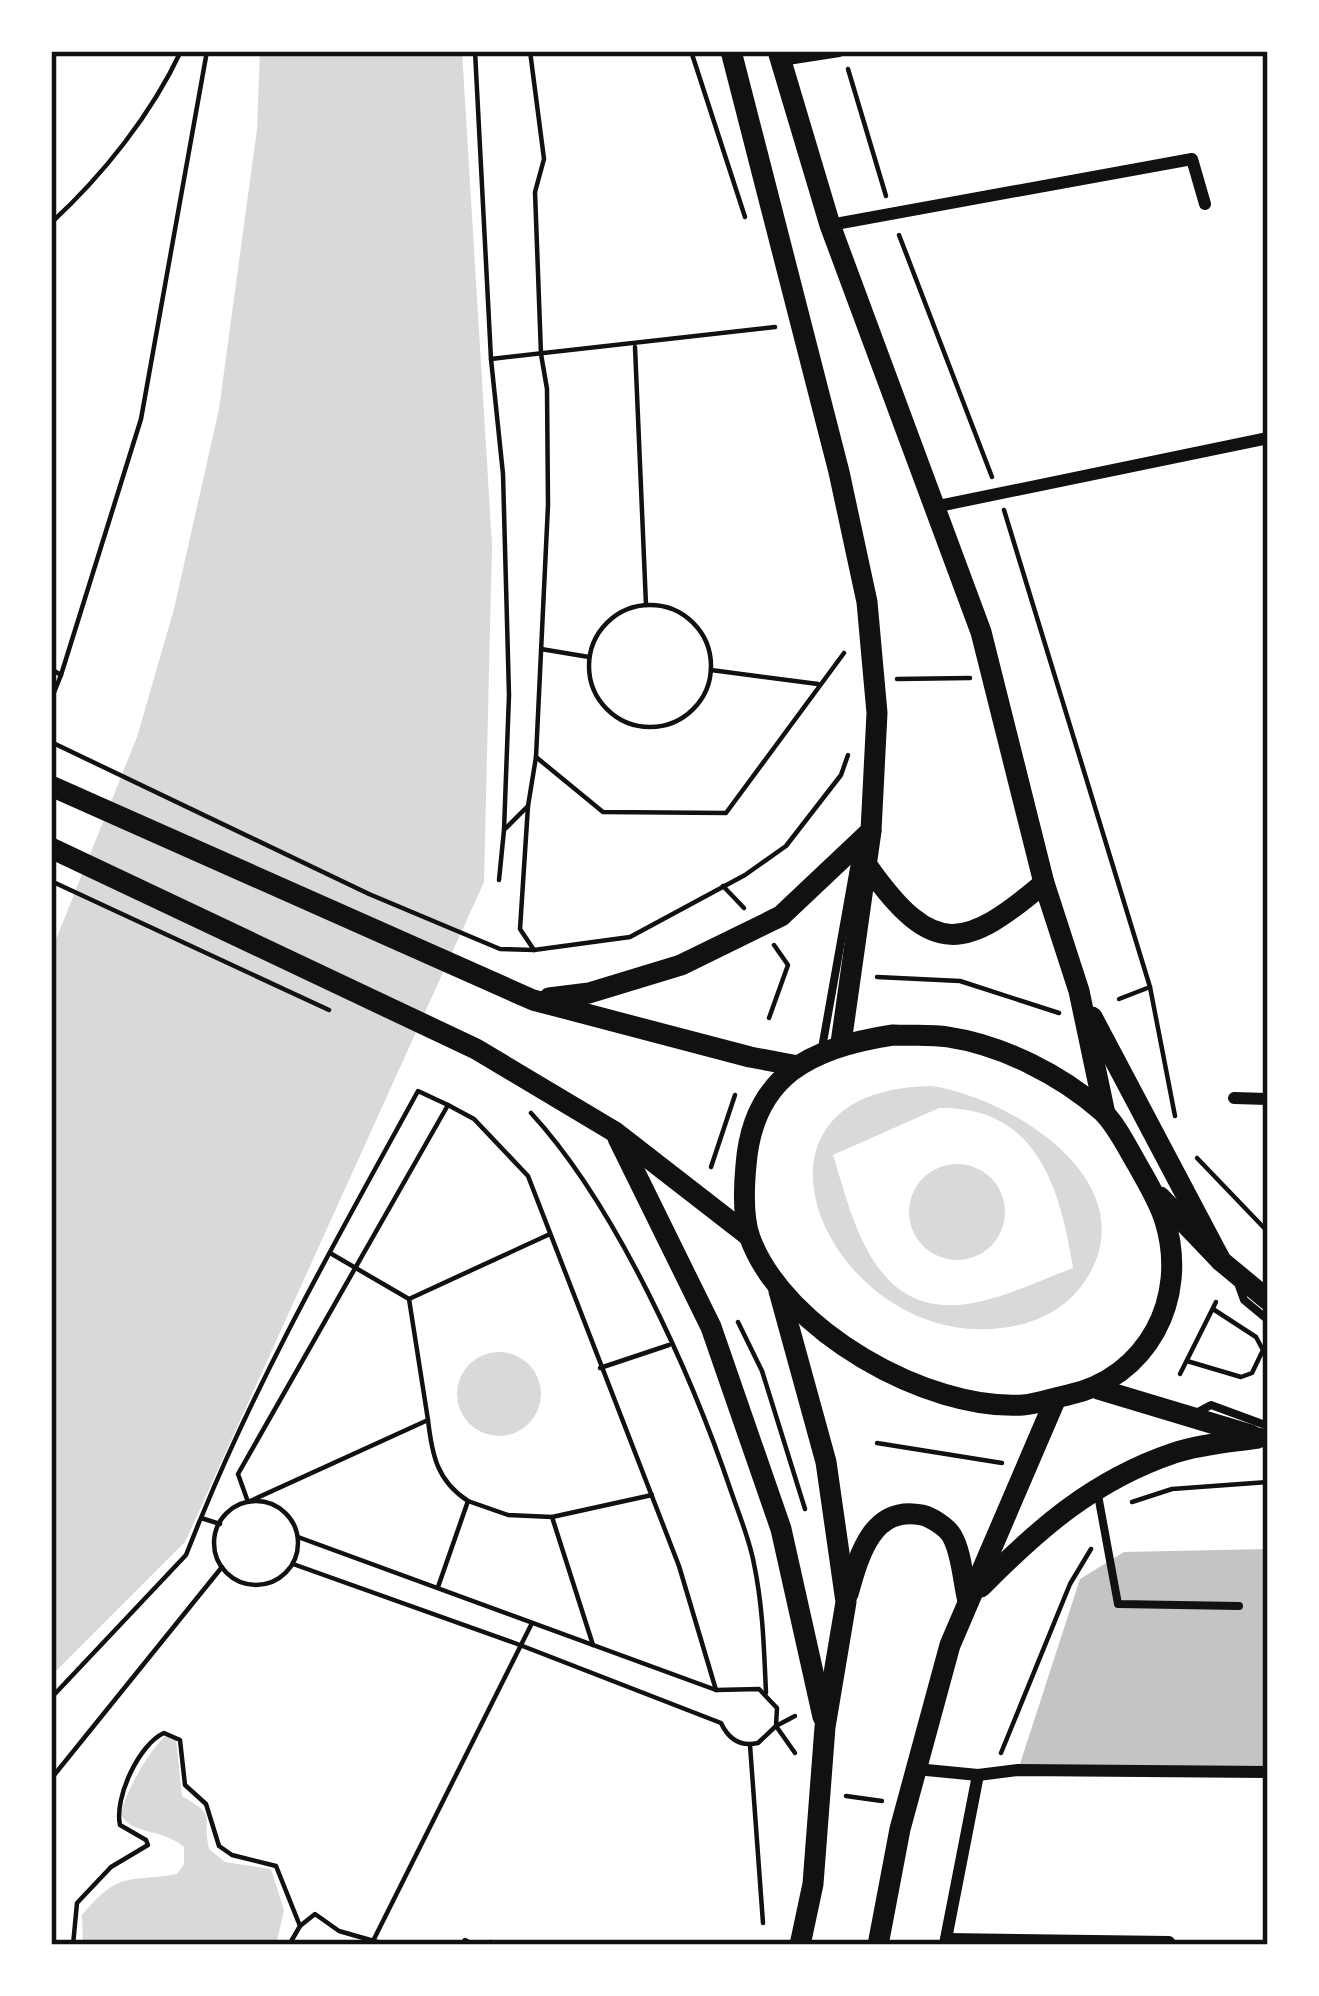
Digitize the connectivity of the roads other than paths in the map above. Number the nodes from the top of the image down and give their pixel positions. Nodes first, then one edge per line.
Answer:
1 (730, 51) edge
2 (841, 51) edge
3 (780, 56) edge
4 (1205, 204) dead end
5 (830, 225) junction
6 (1268, 438) edge
7 (933, 508) junction
8 (51, 786) edge
9 (870, 837) junction
10 (51, 848) edge
11 (868, 868) junction
12 (1044, 883) junction
13 (1079, 991) junction
14 (533, 1000) junction
15 (831, 1048) junction
16 (798, 1066) junction
17 (1234, 1098) dead end
18 (1268, 1099) edge
19 (1105, 1114) junction
20 (615, 1132) junction
21 (1149, 1186) junction
22 (749, 1236) junction
23 (1228, 1266) junction
24 (777, 1285) junction
25 (1268, 1300) edge
26 (1268, 1320) edge
27 (1098, 1389) junction
28 (1056, 1398) junction
29 (1265, 1435) edge
30 (1096, 1486) junction
31 (968, 1600) junction
32 (846, 1601) junction
33 (1239, 1606) dead end
34 (825, 1727) junction
35 (916, 1769) junction
36 (1268, 1772) edge
37 (985, 1775) junction
38 (945, 1942) edge
39 (1169, 1942) edge
40 (800, 1945) edge
41 (878, 1945) edge

1 - 9 main road
2 - 3 street
3 - 5 main road
4 - 5 street
5 - 7 main road
6 - 7 street
7 - 12 main road
8 - 14 main road
9 - 11 main road
9 - 14 main road
9 - 15 lane
10 - 20 main road
11 - 12 main road
11 - 15 main road
12 - 13 main road
13 - 19 main road
13 - 23 main road
14 - 16 main road
15 - 16 main road
15 - 19 main road
16 - 22 main road
17 - 18 street
19 - 21 main road
20 - 22 main road
20 - 34 main road
21 - 23 main road
21 - 27 main road
22 - 24 main road
23 - 25 main road
23 - 26 lane
24 - 28 main road
24 - 32 main road
27 - 28 main road
27 - 29 main road
28 - 31 main road
29 - 30 main road
30 - 31 main road
30 - 33 lane
31 - 32 main road
31 - 35 main road
32 - 34 main road
34 - 40 main road
35 - 37 street
35 - 41 main road
36 - 37 street
37 - 38 street
38 - 39 street

